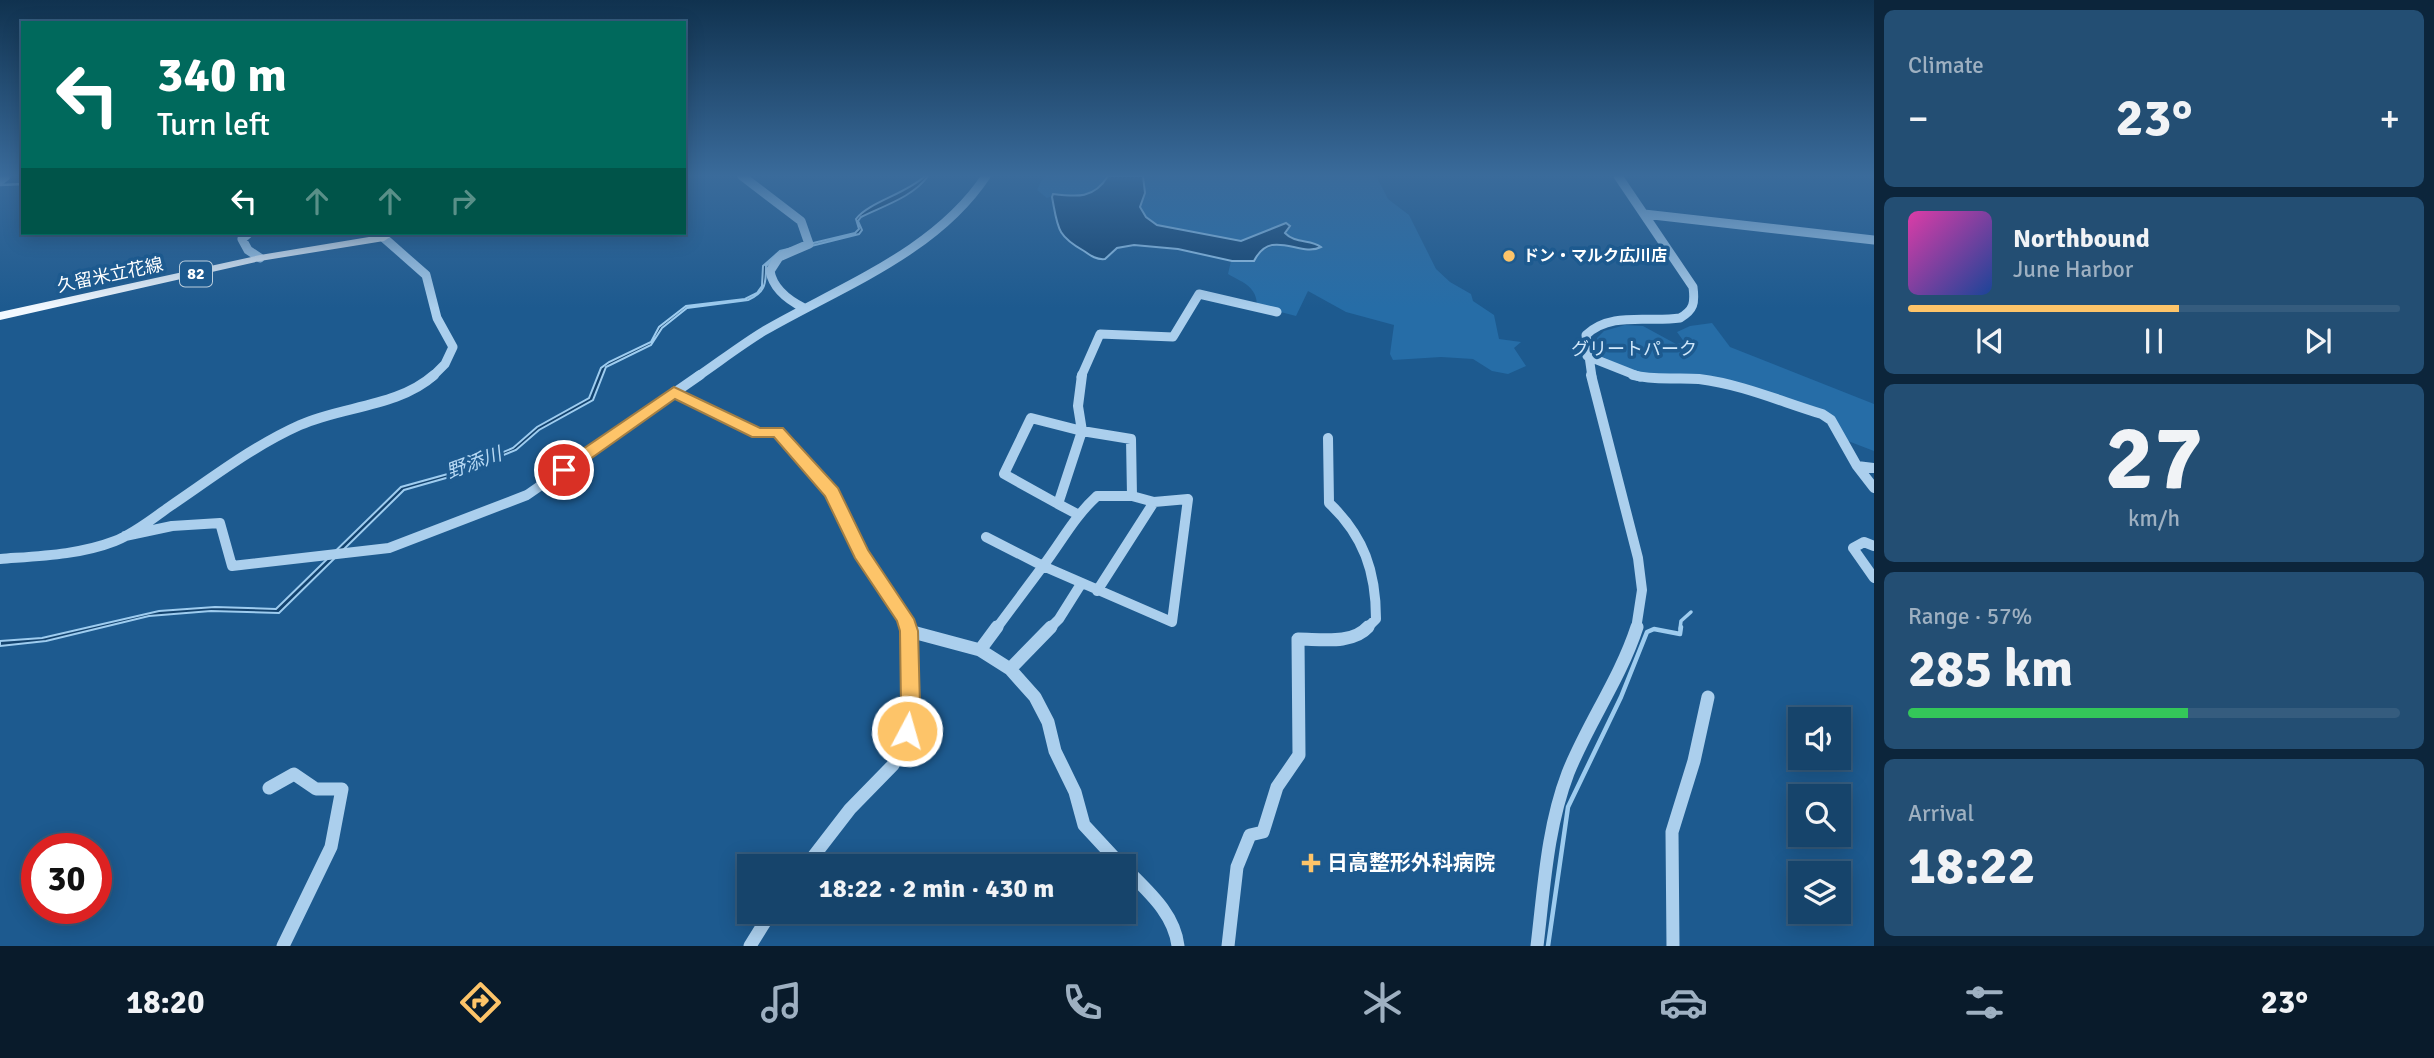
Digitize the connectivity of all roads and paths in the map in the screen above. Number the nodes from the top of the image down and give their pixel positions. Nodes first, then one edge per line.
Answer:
1 (800, 220) edge
2 (944, 220) edge
3 (1648, 220) edge
4 (1698, 220) edge
5 (246, 235) edge
6 (388, 235) edge
7 (1874, 240) edge
8 (260, 258) junction
9 (804, 308) junction
10 (1277, 312) dead end
11 (0, 316) edge
12 (1587, 356) junction
13 (674, 392) junction
14 (1082, 431) junction
15 (1328, 438) dead end
16 (1857, 466) junction
17 (1874, 468) edge
18 (1874, 488) edge
19 (1132, 496) junction
20 (1154, 502) junction
21 (1058, 504) junction
22 (1077, 514) junction
23 (125, 536) junction
24 (986, 537) dead end
25 (1874, 546) edge
26 (0, 559) edge
27 (1042, 566) junction
28 (1874, 578) edge
29 (1081, 584) junction
30 (1097, 591) junction
31 (909, 631) junction
32 (980, 650) junction
33 (1010, 669) junction
34 (1708, 697) dead end
35 (269, 788) dead end
36 (815, 854) edge
37 (1111, 854) edge
38 (1136, 881) edge
39 (764, 924) edge
40 (283, 946) edge
41 (750, 946) edge
42 (1178, 946) edge
43 (1228, 946) edge
44 (1536, 946) edge
45 (1673, 946) edge

1 - 9 street
2 - 9 street
3 - 12 street
4 - 7 street
5 - 8 street
6 - 8 main road, 久留米立花線 / 82
6 - 23 street
8 - 11 main road, 久留米立花線 / 82
9 - 13 street
10 - 14 street
12 - 16 street
12 - 44 street
13 - 23 street
13 - 31 street
14 - 19 street
14 - 21 street
14 - 21 street
15 - 43 street
16 - 17 street
16 - 18 street
19 - 20 street
19 - 22 street
20 - 30 street
20 - 30 street
21 - 22 street
22 - 27 street
23 - 26 street
24 - 27 street
25 - 28 street
27 - 29 street
27 - 32 street
29 - 30 street
29 - 33 street
31 - 32 street
31 - 36 street
32 - 33 street
33 - 37 street
34 - 45 street
35 - 40 street
38 - 42 street
39 - 41 street

